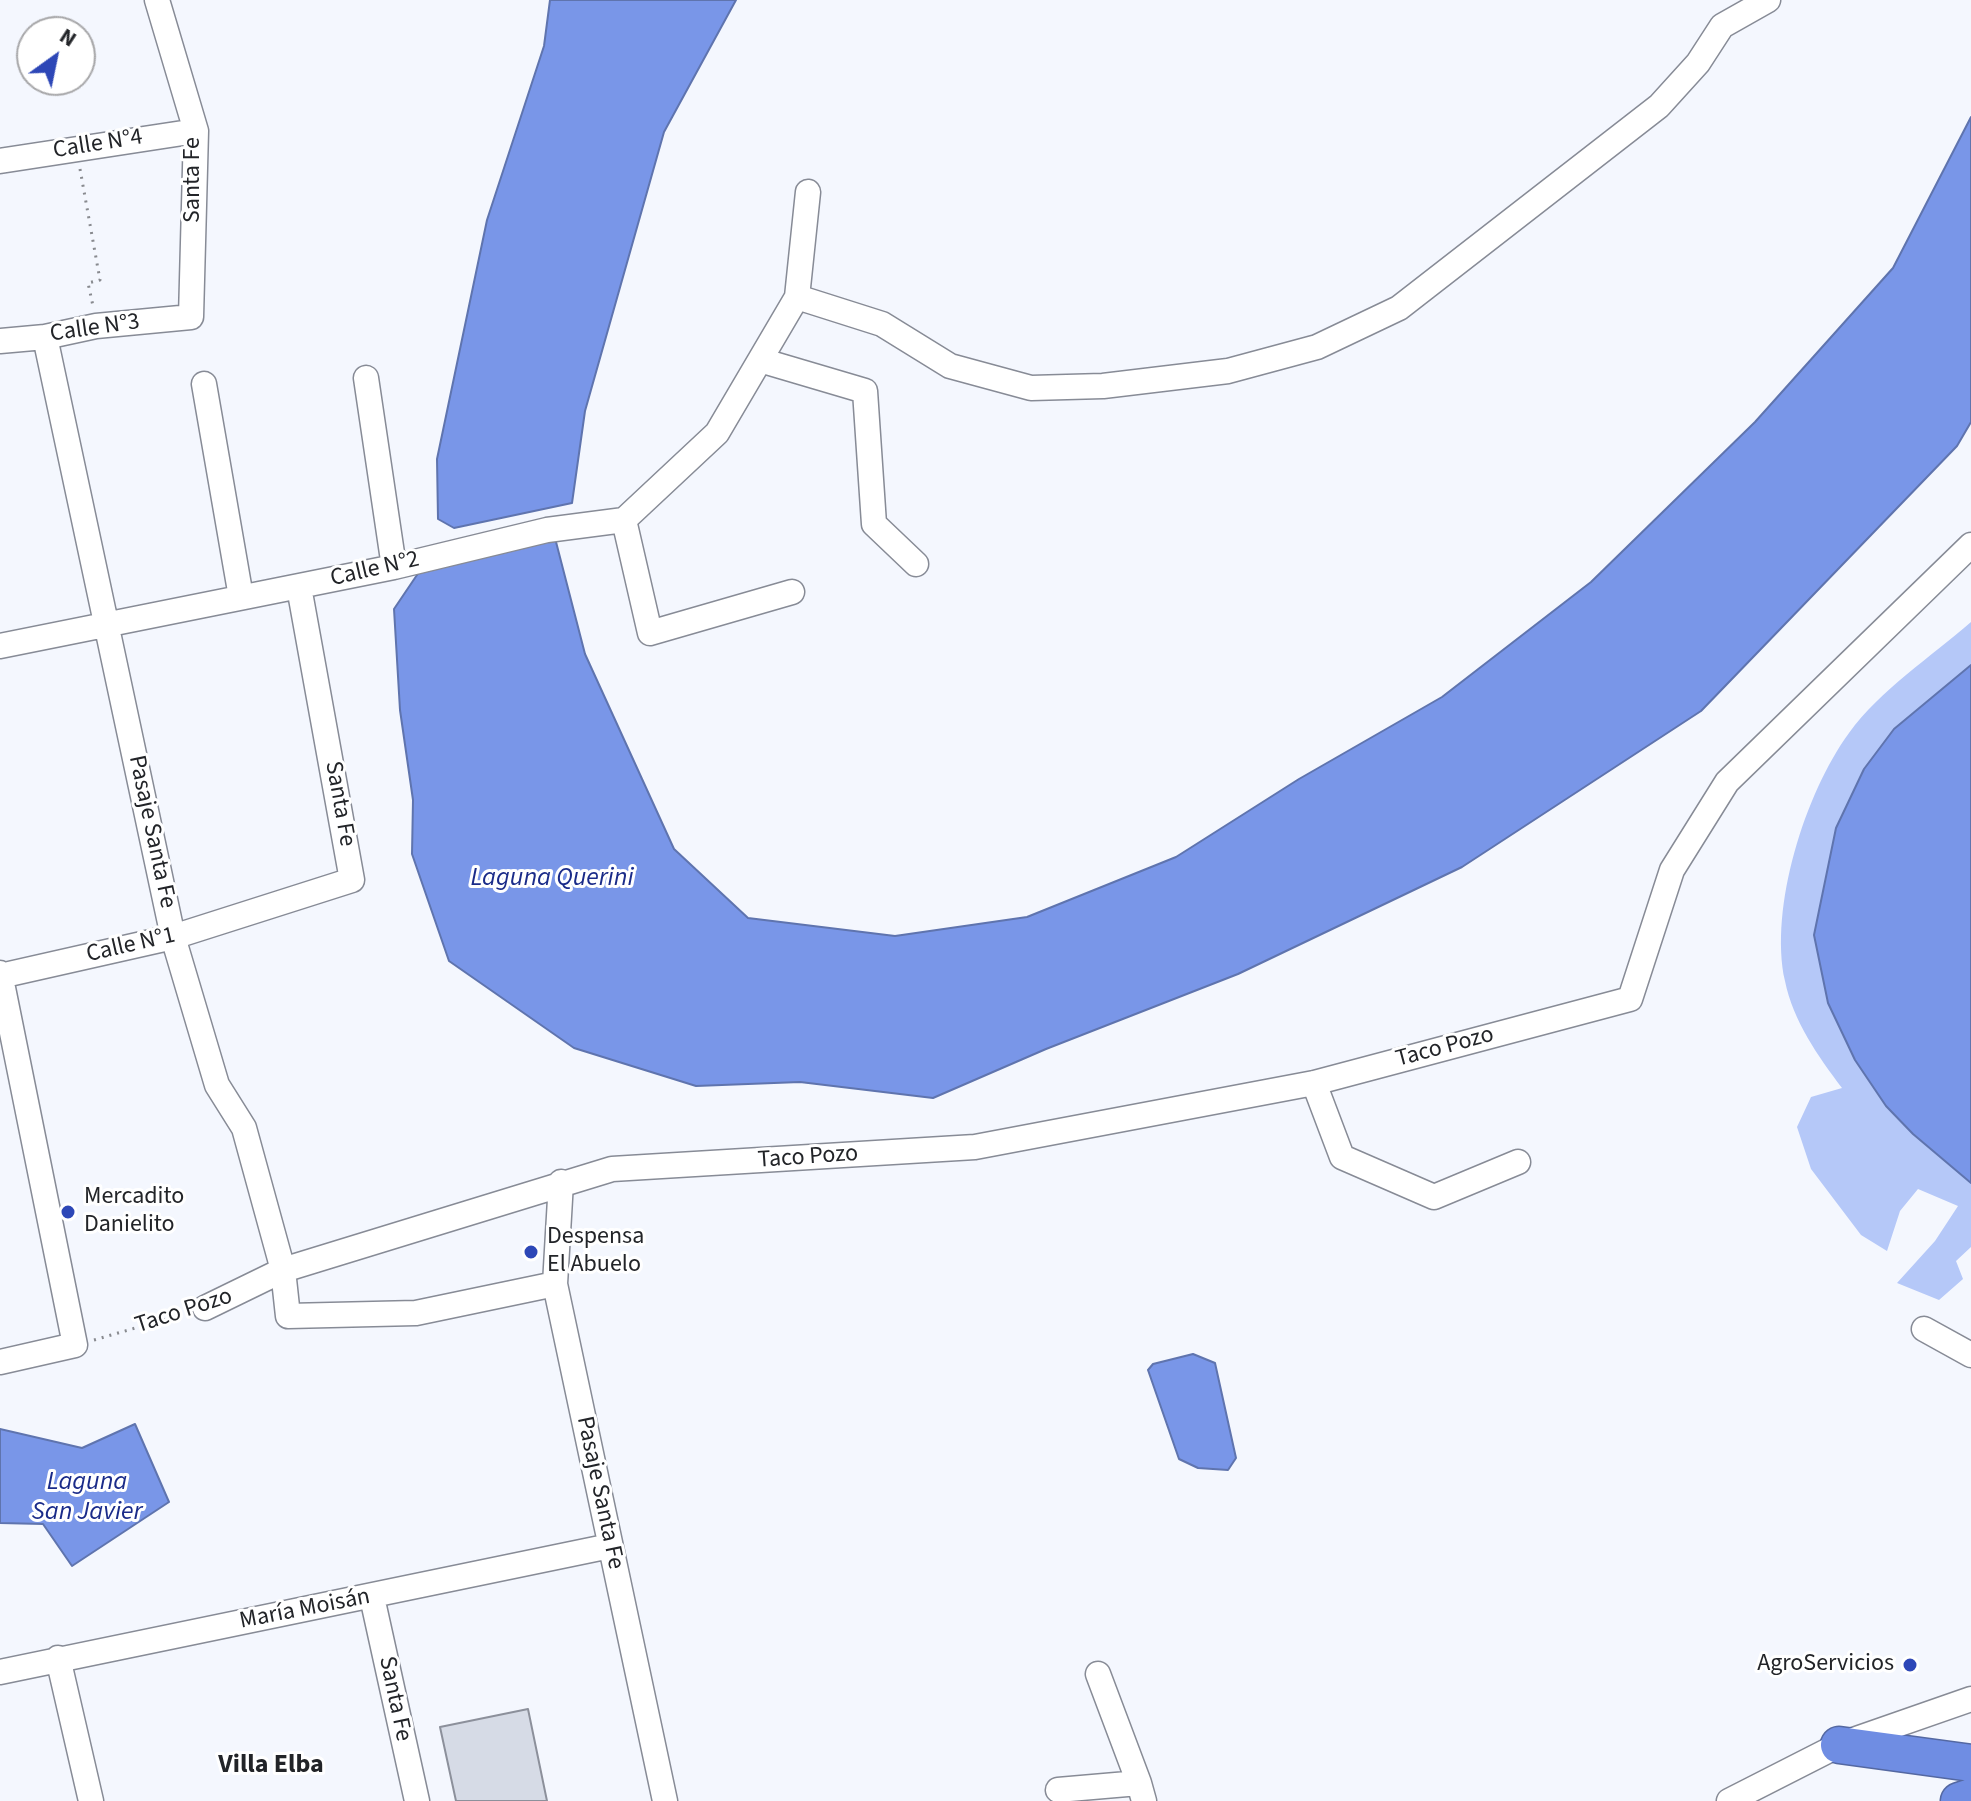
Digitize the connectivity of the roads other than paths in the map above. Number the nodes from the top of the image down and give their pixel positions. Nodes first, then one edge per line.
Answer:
1 (157, 0) edge
2 (1768, 0) edge
3 (196, 131) junction
4 (0, 161) edge
5 (808, 192) dead end
6 (797, 297) junction
7 (191, 317) joint
8 (45, 337) junction
9 (0, 341) edge
10 (760, 360) junction
11 (366, 378) dead end
12 (204, 384) dead end
13 (624, 520) junction
14 (1971, 545) edge
15 (916, 564) dead end
16 (394, 567) junction
17 (299, 587) junction
18 (792, 592) dead end
19 (241, 597) junction
20 (108, 624) junction
21 (0, 646) edge
22 (352, 880) joint
23 (173, 937) junction
24 (0, 975) edge
25 (1314, 1083) junction
26 (1518, 1162) dead end
27 (561, 1182) junction
28 (283, 1270) junction
29 (555, 1284) junction
30 (205, 1308) road end
31 (1924, 1329) dead end
32 (1971, 1355) edge
33 (0, 1362) edge
34 (610, 1546) junction
35 (372, 1597) junction
36 (58, 1658) junction
37 (0, 1672) edge
38 (1098, 1674) dead end
39 (1971, 1699) edge
40 (1839, 1745) junction
41 (1971, 1763) edge
42 (1058, 1790) dead end
43 (1141, 1792) edge
44 (1971, 1797) edge
45 (91, 1801) edge
46 (417, 1801) edge
47 (665, 1801) edge
48 (1729, 1801) edge
49 (1959, 1801) edge

1 - 3 street, Santa Fe
2 - 6 street
3 - 4 street, Calle N°4
3 - 7 street, Santa Fe
5 - 6 street
6 - 10 street
7 - 8 street, Calle N°3
8 - 9 street, Calle N°3
8 - 20 street, Pasaje Santa Fe
10 - 13 street
10 - 15 street
11 - 16 street
12 - 19 street
13 - 16 street, Calle N°2
13 - 18 street
14 - 25 street, Taco Pozo
16 - 17 street, Calle N°2
17 - 19 street, Calle N°2
17 - 22 street, Santa Fe
19 - 20 street, Calle N°2
20 - 21 street, Calle N°2
20 - 23 street, Pasaje Santa Fe
22 - 23 street, Calle N°1
23 - 24 street, Calle N°1
23 - 28 street, Pasaje Santa Fe
24 - 33 street
25 - 26 street
25 - 27 street, Taco Pozo
27 - 28 street, Taco Pozo
27 - 29 street, Pasaje Santa Fe
28 - 29 street, Pasaje Santa Fe
28 - 30 street, Taco Pozo
29 - 34 street, Pasaje Santa Fe
31 - 32 street
34 - 35 street, María Moisán
34 - 47 street, Pasaje Santa Fe
35 - 36 street, María Moisán
35 - 46 street, Santa Fe
36 - 37 street, María Moisán
36 - 45 street
38 - 43 street
39 - 40 street
40 - 41 highway
40 - 48 street
42 - 43 street
44 - 49 highway

